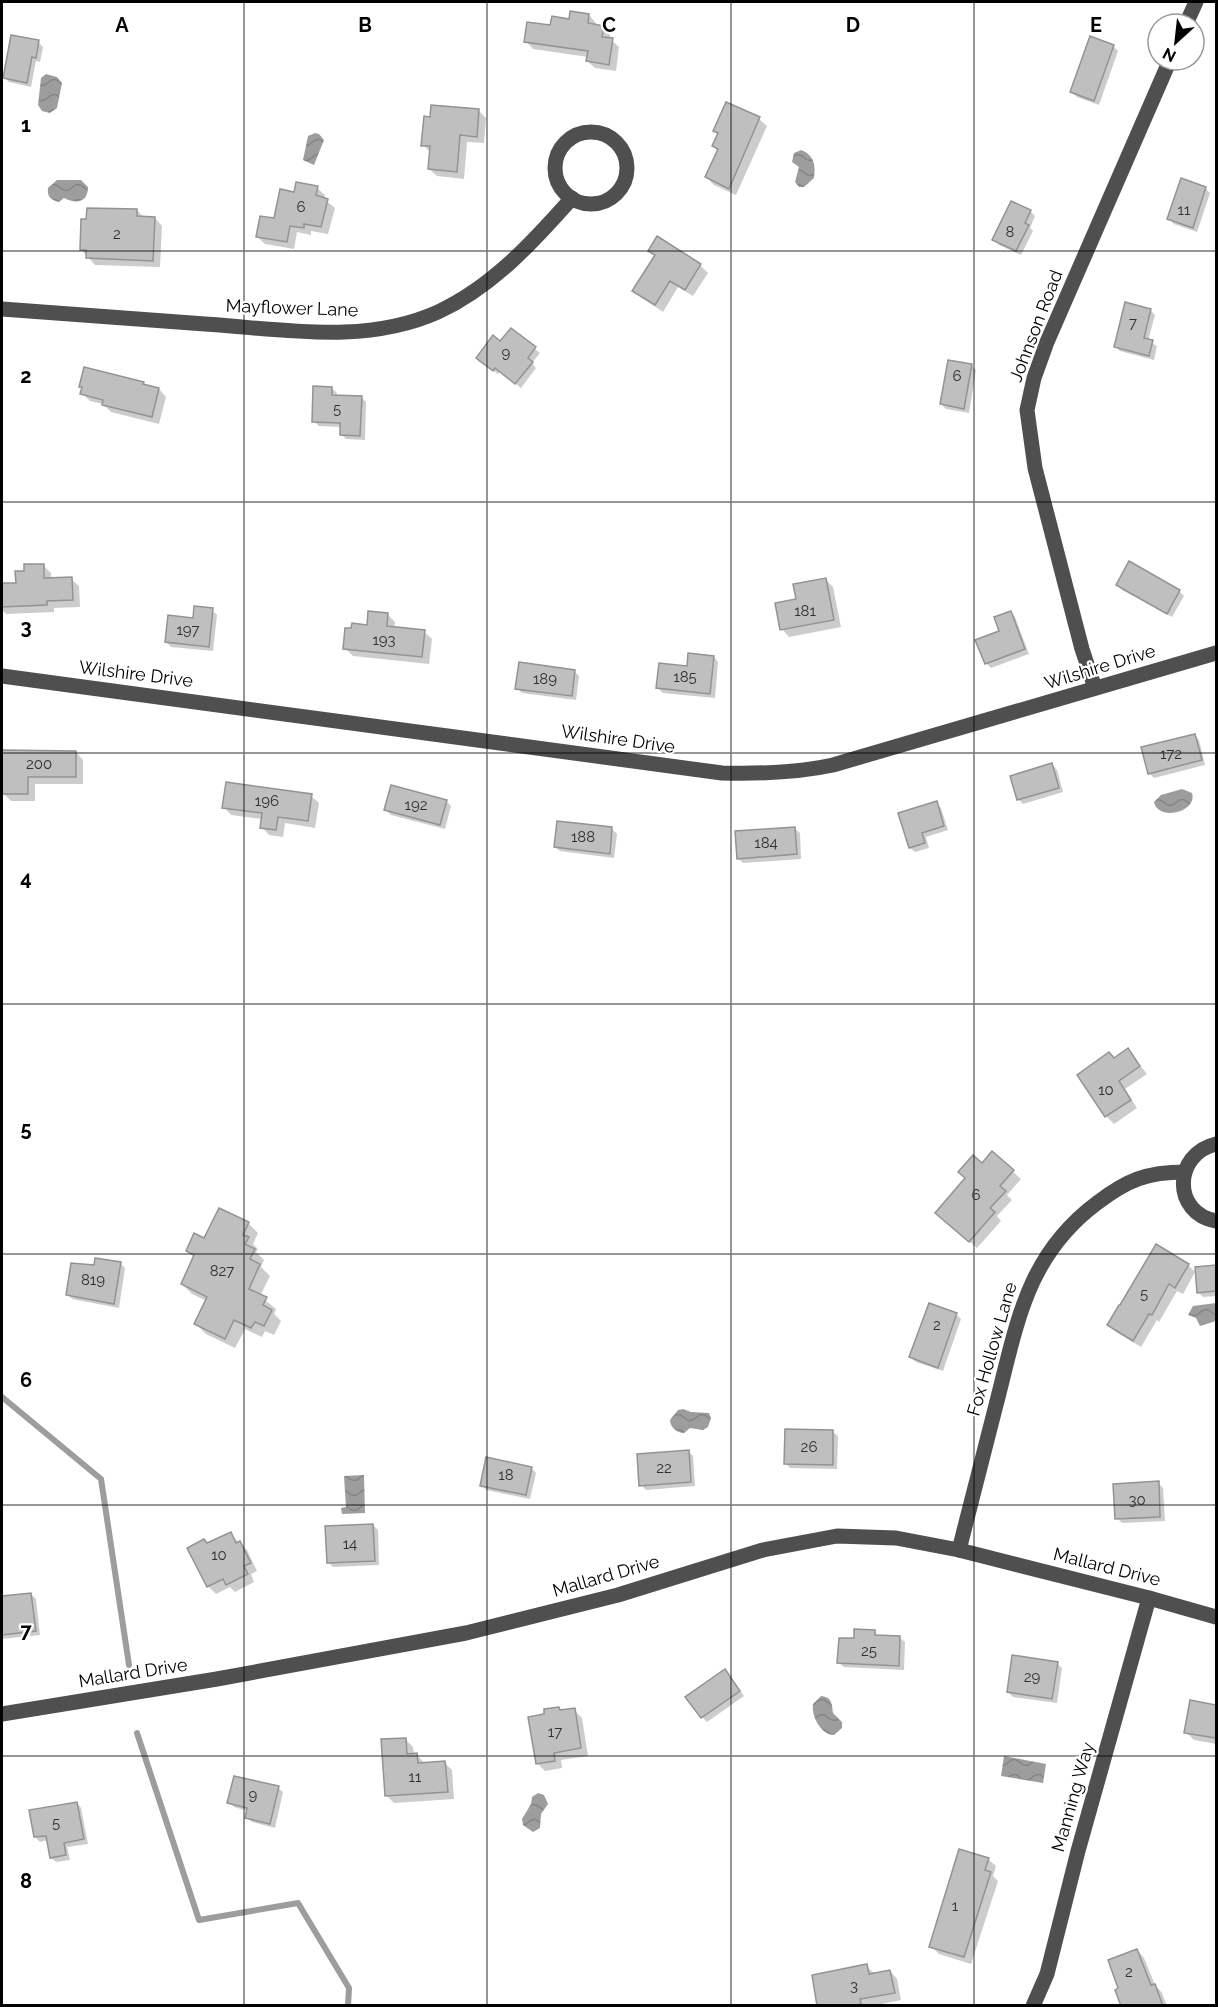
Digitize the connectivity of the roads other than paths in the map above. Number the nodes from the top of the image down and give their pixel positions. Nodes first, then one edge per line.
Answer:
1 (1165, 72) edge
2 (572, 198) junction
3 (2, 309) edge
4 (1216, 653) edge
5 (2, 676) edge
6 (1095, 688) junction
7 (1216, 1144) edge
8 (1185, 1173) junction
9 (1216, 1221) edge
10 (958, 1550) junction
11 (1149, 1598) junction
12 (1216, 1617) edge
13 (2, 1714) edge
14 (1033, 2006) edge

1 - 6 street, Johnson Road
2 - 2 street
2 - 3 street, Mayflower Lane
4 - 6 street, Wilshire Drive
5 - 6 street, Wilshire Drive
7 - 8 street
8 - 9 street
8 - 10 street, Fox Hollow Lane
10 - 11 street, Mallard Drive
10 - 13 street, Mallard Drive
11 - 12 street, Mallard Drive
11 - 14 street, Manning Way

